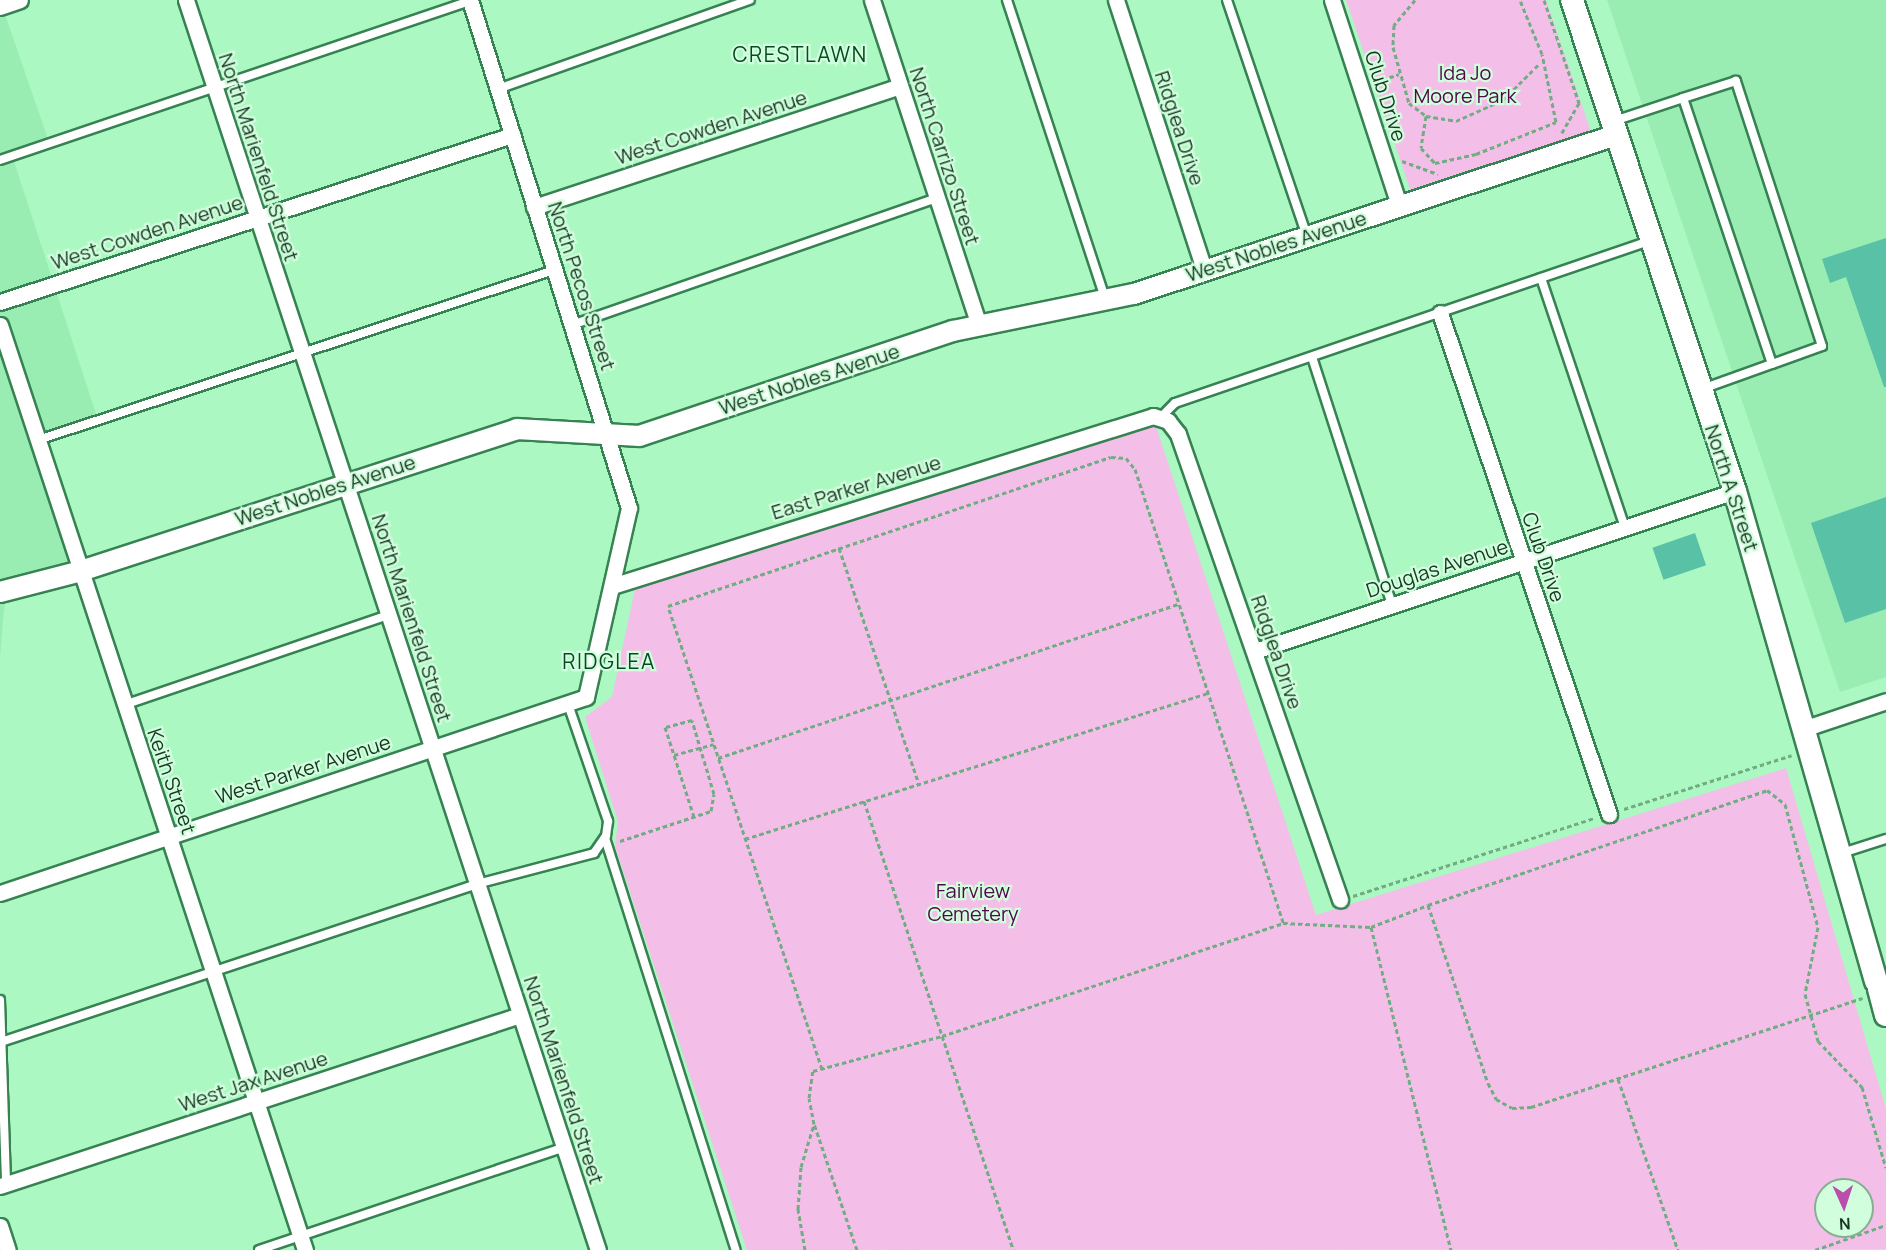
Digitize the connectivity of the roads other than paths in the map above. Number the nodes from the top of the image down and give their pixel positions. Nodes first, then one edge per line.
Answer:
1 (20, 0) edge
2 (186, 0) edge
3 (470, 0) edge
4 (750, 0) edge
5 (872, 0) edge
6 (1008, 0) edge
7 (1116, 0) edge
8 (1227, 0) edge
9 (1332, 0) edge
10 (1572, 0) edge
11 (0, 7) edge
12 (900, 86) junction
13 (214, 87) junction
14 (498, 89) junction
15 (1683, 98) junction
16 (1614, 128) junction
17 (512, 135) junction
18 (0, 160) edge
19 (937, 198) junction
20 (1399, 205) junction
21 (534, 207) junction
22 (257, 218) junction
23 (1307, 236) junction
24 (1651, 240) junction
25 (1204, 269) junction
26 (554, 270) junction
27 (1541, 278) junction
28 (1106, 300) junction
29 (0, 302) edge
30 (1440, 313) junction
31 (0, 325) edge
32 (979, 325) junction
33 (572, 326) junction
34 (301, 350) junction
35 (1312, 357) junction
36 (1772, 364) junction
37 (1701, 390) junction
38 (1164, 420) junction
39 (607, 437) junction
40 (38, 440) junction
41 (345, 483) junction
42 (1735, 491) junction
43 (1625, 528) junction
44 (1523, 562) junction
45 (81, 571) junction
46 (612, 586) junction
47 (0, 592) edge
48 (1392, 605) junction
49 (388, 615) junction
50 (1255, 651) junction
51 (1886, 701) edge
52 (568, 704) junction
53 (124, 705) junction
54 (1809, 738) junction
55 (432, 748) junction
56 (1609, 814) road end
57 (168, 836) junction
58 (605, 838) junction
59 (1886, 838) edge
60 (1841, 854) junction
61 (477, 884) junction
62 (0, 893) edge
63 (1340, 900) road end
64 (212, 970) junction
65 (1880, 982) edge
66 (0, 1000) edge
67 (520, 1015) junction
68 (1886, 1016) edge
69 (2, 1042) junction
70 (256, 1102) junction
71 (565, 1148) junction
72 (3, 1185) edge
73 (0, 1226) edge
74 (302, 1243) edge
75 (8, 1250) edge
76 (259, 1250) edge
77 (598, 1250) edge
78 (736, 1250) edge

1 - 11 street
2 - 13 street, North Marienfeld Street
3 - 13 lane
3 - 14 street, North Pecos Street
4 - 14 lane
5 - 12 street, North Carrizo Street
6 - 28 lane
7 - 25 street, Ridglea Drive
8 - 23 lane
9 - 20 street, Club Drive
10 - 16 main road, North A Street
12 - 19 street, North Carrizo Street
12 - 21 street, West Cowden Avenue
13 - 18 lane
13 - 22 street, North Marienfeld Street
14 - 17 street, North Pecos Street
15 - 16 lane
15 - 36 lane
15 - 36 lane
16 - 20 street, West Nobles Avenue
16 - 24 main road, North A Street
17 - 21 street, North Pecos Street
17 - 22 street, West Cowden Avenue
19 - 32 street, North Carrizo Street
19 - 33 lane
20 - 23 street, West Nobles Avenue
21 - 26 street, North Pecos Street
22 - 29 street, West Cowden Avenue
22 - 34 street, North Marienfeld Street
23 - 25 street, West Nobles Avenue
24 - 27 lane
24 - 37 main road, North A Street
25 - 28 street, West Nobles Avenue
26 - 33 street, North Pecos Street
26 - 34 lane
27 - 30 lane
27 - 43 lane
28 - 32 street, West Nobles Avenue
30 - 35 lane
30 - 44 street, Club Drive
31 - 40 street, Keith Street
32 - 39 street, West Nobles Avenue
33 - 39 street, North Pecos Street
34 - 40 lane
34 - 41 street, North Marienfeld Street
35 - 38 lane
35 - 48 lane
36 - 37 lane
37 - 42 main road, North A Street
38 - 46 street, East Parker Avenue
38 - 50 street, Ridglea Drive
39 - 41 street, West Nobles Avenue
39 - 46 street, North Pecos Street
40 - 45 street, Keith Street
41 - 45 street, West Nobles Avenue
41 - 49 street, North Marienfeld Street
42 - 43 street, Douglas Avenue
42 - 54 main road, North A Street
43 - 44 street, Douglas Avenue
44 - 48 street, Douglas Avenue
44 - 56 street, Club Drive
45 - 47 street, West Nobles Avenue
45 - 53 street, Keith Street
46 - 52 street, West Parker Avenue
48 - 50 street, Douglas Avenue
49 - 53 lane
49 - 55 street, North Marienfeld Street
50 - 63 street, Ridglea Drive
51 - 54 street
52 - 55 street, West Parker Avenue
52 - 58 lane
53 - 57 street, Keith Street
54 - 60 main road, North A Street
55 - 57 street, West Parker Avenue
55 - 61 street, North Marienfeld Street
57 - 62 street, West Parker Avenue
57 - 64 street, Keith Street
58 - 61 lane
58 - 78 lane
59 - 60 lane
60 - 65 main road, North A Street
61 - 64 lane
61 - 67 street, North Marienfeld Street
64 - 69 lane
64 - 70 street, Keith Street
65 - 68 main road, North A Street
66 - 69 lane
67 - 70 street, West Jax Avenue
67 - 71 street, North Marienfeld Street
69 - 72 lane
70 - 72 street, West Jax Avenue
70 - 74 street, Keith Street
71 - 74 lane
71 - 77 street, North Marienfeld Street
73 - 75 street
74 - 76 lane

